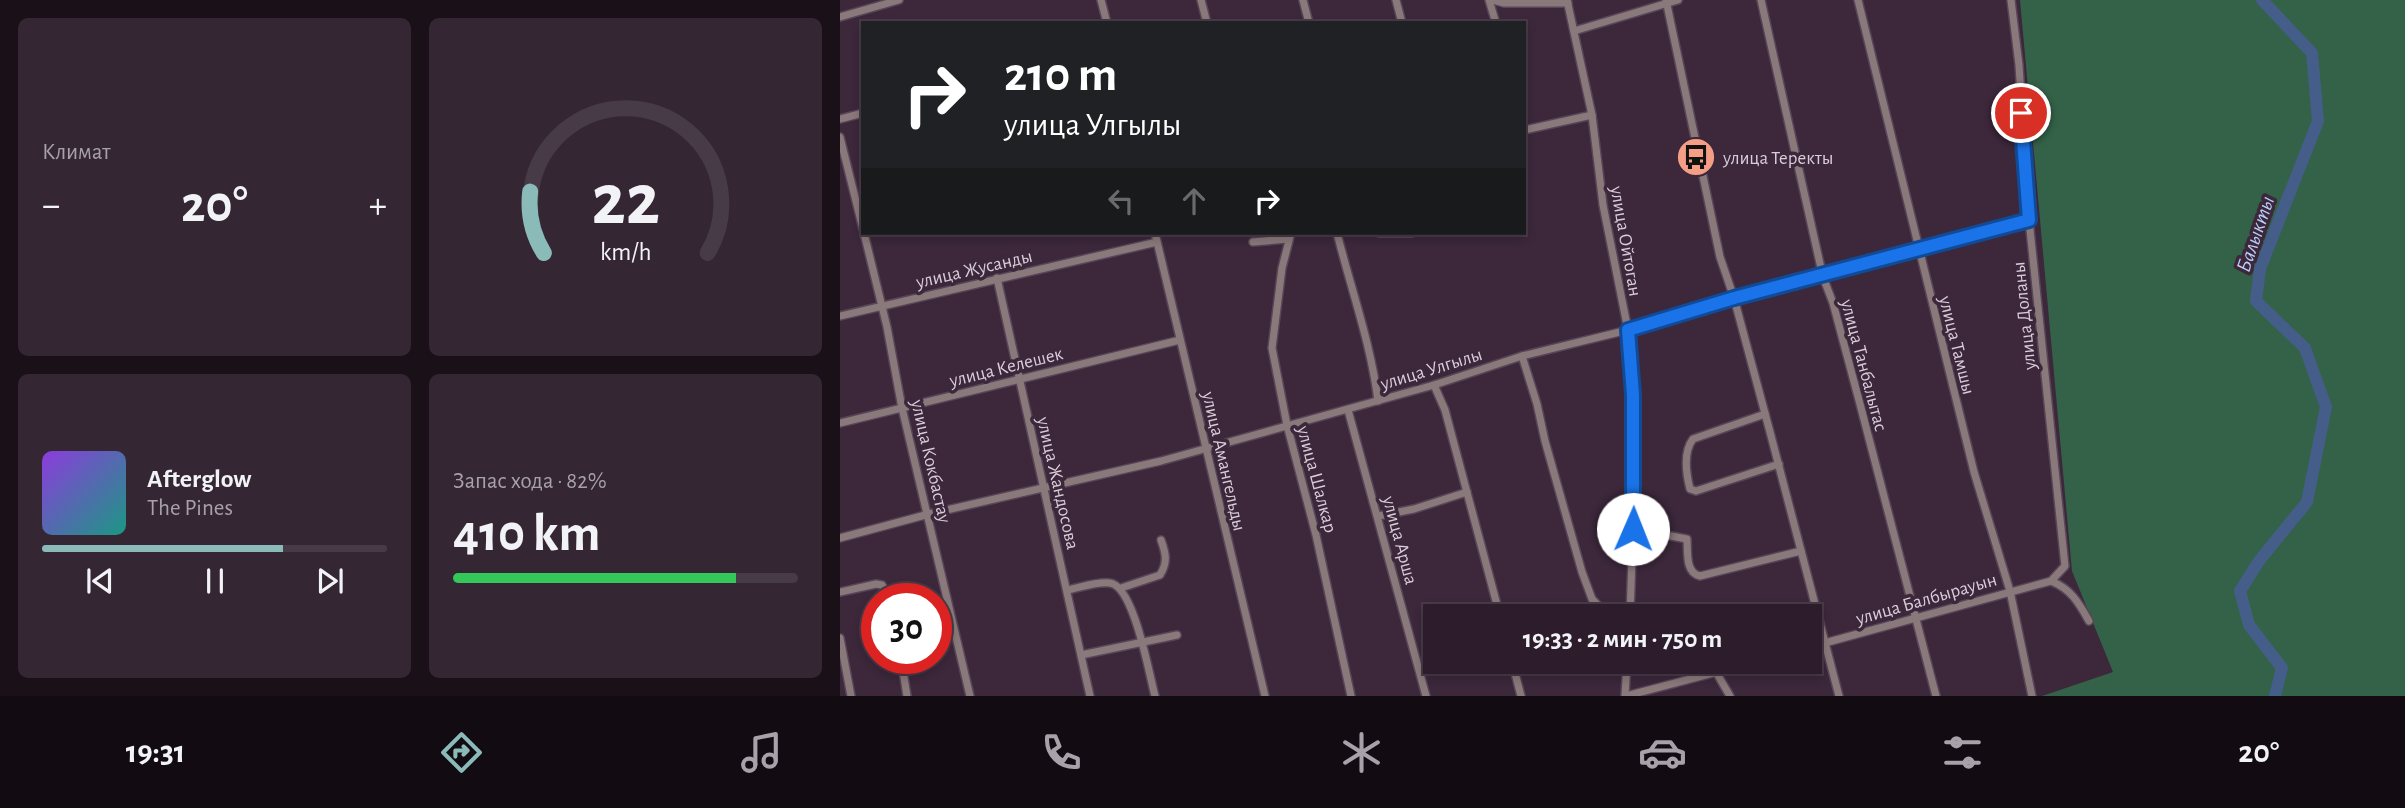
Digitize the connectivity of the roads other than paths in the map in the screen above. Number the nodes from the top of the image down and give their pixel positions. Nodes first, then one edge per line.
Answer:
1 (899, 0) edge
2 (1101, 0) edge
3 (1201, 0) edge
4 (1303, 0) edge
5 (1396, 0) edge
6 (1491, 0) edge
7 (1678, 0) edge
8 (1761, 0) edge
9 (1858, 0) edge
10 (2011, 0) edge
11 (1567, 2) edge
12 (1666, 2) edge
13 (840, 17) edge
14 (1495, 20) dead end
15 (1106, 21) edge
16 (1206, 21) edge
17 (1308, 21) edge
18 (1401, 21) edge
19 (1574, 31) junction
20 (861, 114) edge
21 (1592, 115) junction
22 (840, 119) edge
23 (1526, 130) edge
24 (840, 137) edge
25 (861, 213) edge
26 (2029, 220) junction
27 (864, 235) edge
28 (1155, 235) edge
29 (1337, 235) edge
30 (1289, 236) edge
31 (1157, 242) junction
32 (1253, 242) dead end
33 (1918, 250) junction
34 (1823, 276) junction
35 (997, 278) junction
36 (1734, 298) junction
37 (880, 306) junction
38 (840, 316) edge
39 (1628, 330) junction
40 (1180, 340) junction
41 (1522, 356) junction
42 (1020, 378) junction
43 (1434, 385) junction
44 (1378, 401) junction
45 (902, 408) junction
46 (1348, 410) junction
47 (1765, 414) junction
48 (840, 423) edge
49 (1287, 425) junction
50 (1205, 447) junction
51 (1779, 464) junction
52 (1045, 488) junction
53 (1467, 492) junction
54 (929, 514) junction
55 (1378, 516) junction
56 (1633, 535) junction
57 (840, 538) edge
58 (1161, 540) dead end
59 (1801, 551) junction
60 (2051, 581) junction
61 (861, 587) edge
62 (1121, 588) junction
63 (1067, 590) junction
64 (2010, 591) junction
65 (840, 592) edge
66 (1497, 604) edge
67 (1597, 604) edge
68 (1630, 604) edge
69 (1914, 618) junction
70 (2089, 621) dead end
71 (1177, 635) dead end
72 (840, 638) edge
73 (1141, 641) junction
74 (1825, 643) junction
75 (1822, 644) edge
76 (1081, 655) junction
77 (904, 674) edge
78 (1515, 674) edge
79 (1627, 674) edge
80 (1708, 674) edge
81 (1717, 674) edge
82 (851, 696) edge
83 (907, 696) edge
84 (970, 696) edge
85 (1090, 696) edge
86 (1156, 696) edge
87 (1265, 696) edge
88 (1352, 696) edge
89 (1426, 696) edge
90 (1521, 696) edge
91 (1626, 696) edge
92 (1730, 696) edge
93 (1839, 696) edge
94 (1936, 696) edge
95 (2032, 696) edge

1 - 13 street
2 - 15 street
3 - 16 street
4 - 17 street
5 - 18 street
6 - 11 street
6 - 14 street
7 - 12 street
8 - 34 street, улица Танбалытас
9 - 33 street, улица Тамшы
10 - 26 street, улица Доланы
11 - 19 street, улица Ойтоган
12 - 19 street
12 - 36 street
19 - 21 street, улица Ойтоган
20 - 22 street
21 - 23 street
21 - 39 street, улица Ойтоган
24 - 25 street, улица Кокбастау
26 - 33 street, улица Улгылы
26 - 60 street, улица Доланы
27 - 37 street, улица Кокбастау
28 - 31 street, улица Амангельды
29 - 44 street
30 - 32 street
30 - 49 street, улица Шалкар
31 - 35 street, улица Жусанды
31 - 40 street, улица Амангельды
33 - 34 street, улица Улгылы
33 - 64 street, улица Тамшы
34 - 36 street, улица Улгылы
34 - 69 street, улица Танбалытас
35 - 37 street, улица Жусанды
35 - 42 street, улица Жандосова
36 - 39 street, улица Улгылы
36 - 47 street
37 - 38 street, улица Жусанды
37 - 45 street, улица Кокбастау
39 - 41 street, улица Улгылы
39 - 56 street, улица Ойтоган
40 - 42 street, улица Келешек
40 - 50 street, улица Амангельды
41 - 43 street, улица Улгылы
41 - 67 street
42 - 45 street, улица Келешек
42 - 52 street, улица Жандосова
43 - 44 street, улица Улгылы
43 - 53 street
44 - 46 street, улица Улгылы
45 - 48 street, улица Келешек
45 - 54 street, улица Кокбастау
46 - 49 street, улица Улгылы
46 - 55 street, улица Арша
47 - 51 street
47 - 51 street
49 - 50 street, улица Улгылы
49 - 88 street, улица Шалкар
50 - 52 street, улица Улгылы
50 - 87 street, улица Амангельды
51 - 59 street
52 - 54 street, улица Улгылы
52 - 63 street, улица Жандосова
53 - 55 street
53 - 66 street
54 - 57 street, улица Улгылы
54 - 84 street, улица Кокбастау
55 - 89 street, улица Арша
56 - 59 street
56 - 68 street, улица Ойтоган
58 - 62 street
59 - 74 street
60 - 64 street, улица Балбырауын
60 - 70 street
61 - 65 street
62 - 63 street
62 - 73 street
63 - 76 street, улица Жандосова
64 - 69 street, улица Балбырауын
64 - 95 street, улица Тамшы
69 - 74 street, улица Балбырауын
69 - 94 street, улица Танбалытас
71 - 73 street
72 - 82 street
73 - 76 street
73 - 86 street
74 - 75 street, улица Балбырауын
74 - 93 street
76 - 85 street, улица Жандосова
77 - 83 street
78 - 90 street
79 - 91 street
80 - 91 street
81 - 92 street

